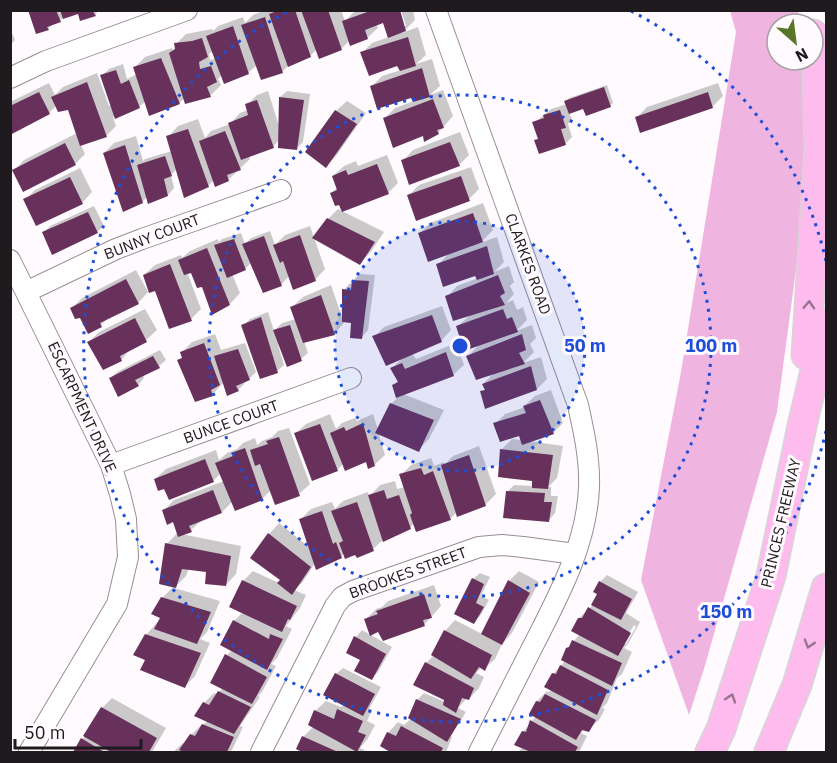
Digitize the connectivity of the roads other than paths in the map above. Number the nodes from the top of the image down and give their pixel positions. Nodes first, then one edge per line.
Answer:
1 (187, 10) edge
2 (436, 10) edge
3 (817, 72) edge
4 (10, 78) edge
5 (281, 190) dead end
6 (10, 260) edge
7 (27, 292) junction
8 (826, 324) edge
9 (351, 378) dead end
10 (802, 426) junction
11 (111, 465) junction
12 (575, 554) junction
13 (826, 588) edge
14 (29, 753) edge
15 (261, 753) edge
16 (479, 753) edge
17 (710, 753) edge
18 (769, 753) edge

1 - 4 street
2 - 12 street, CLARKES ROAD
10 -> 3 highway
5 - 7 street, BUNNY COURT
6 - 7 street, ESCARPMENT DRIVE
7 - 11 street, ESCARPMENT DRIVE
8 - 10 highway, PRINCES FREEWAY
9 - 11 street, BUNCE COURT
17 -> 10 highway, PRINCES FREEWAY
11 - 14 street, ESCARPMENT DRIVE
12 - 15 street, BROOKES STREET
12 - 16 street, CLARKES ROAD
13 -> 18 highway

